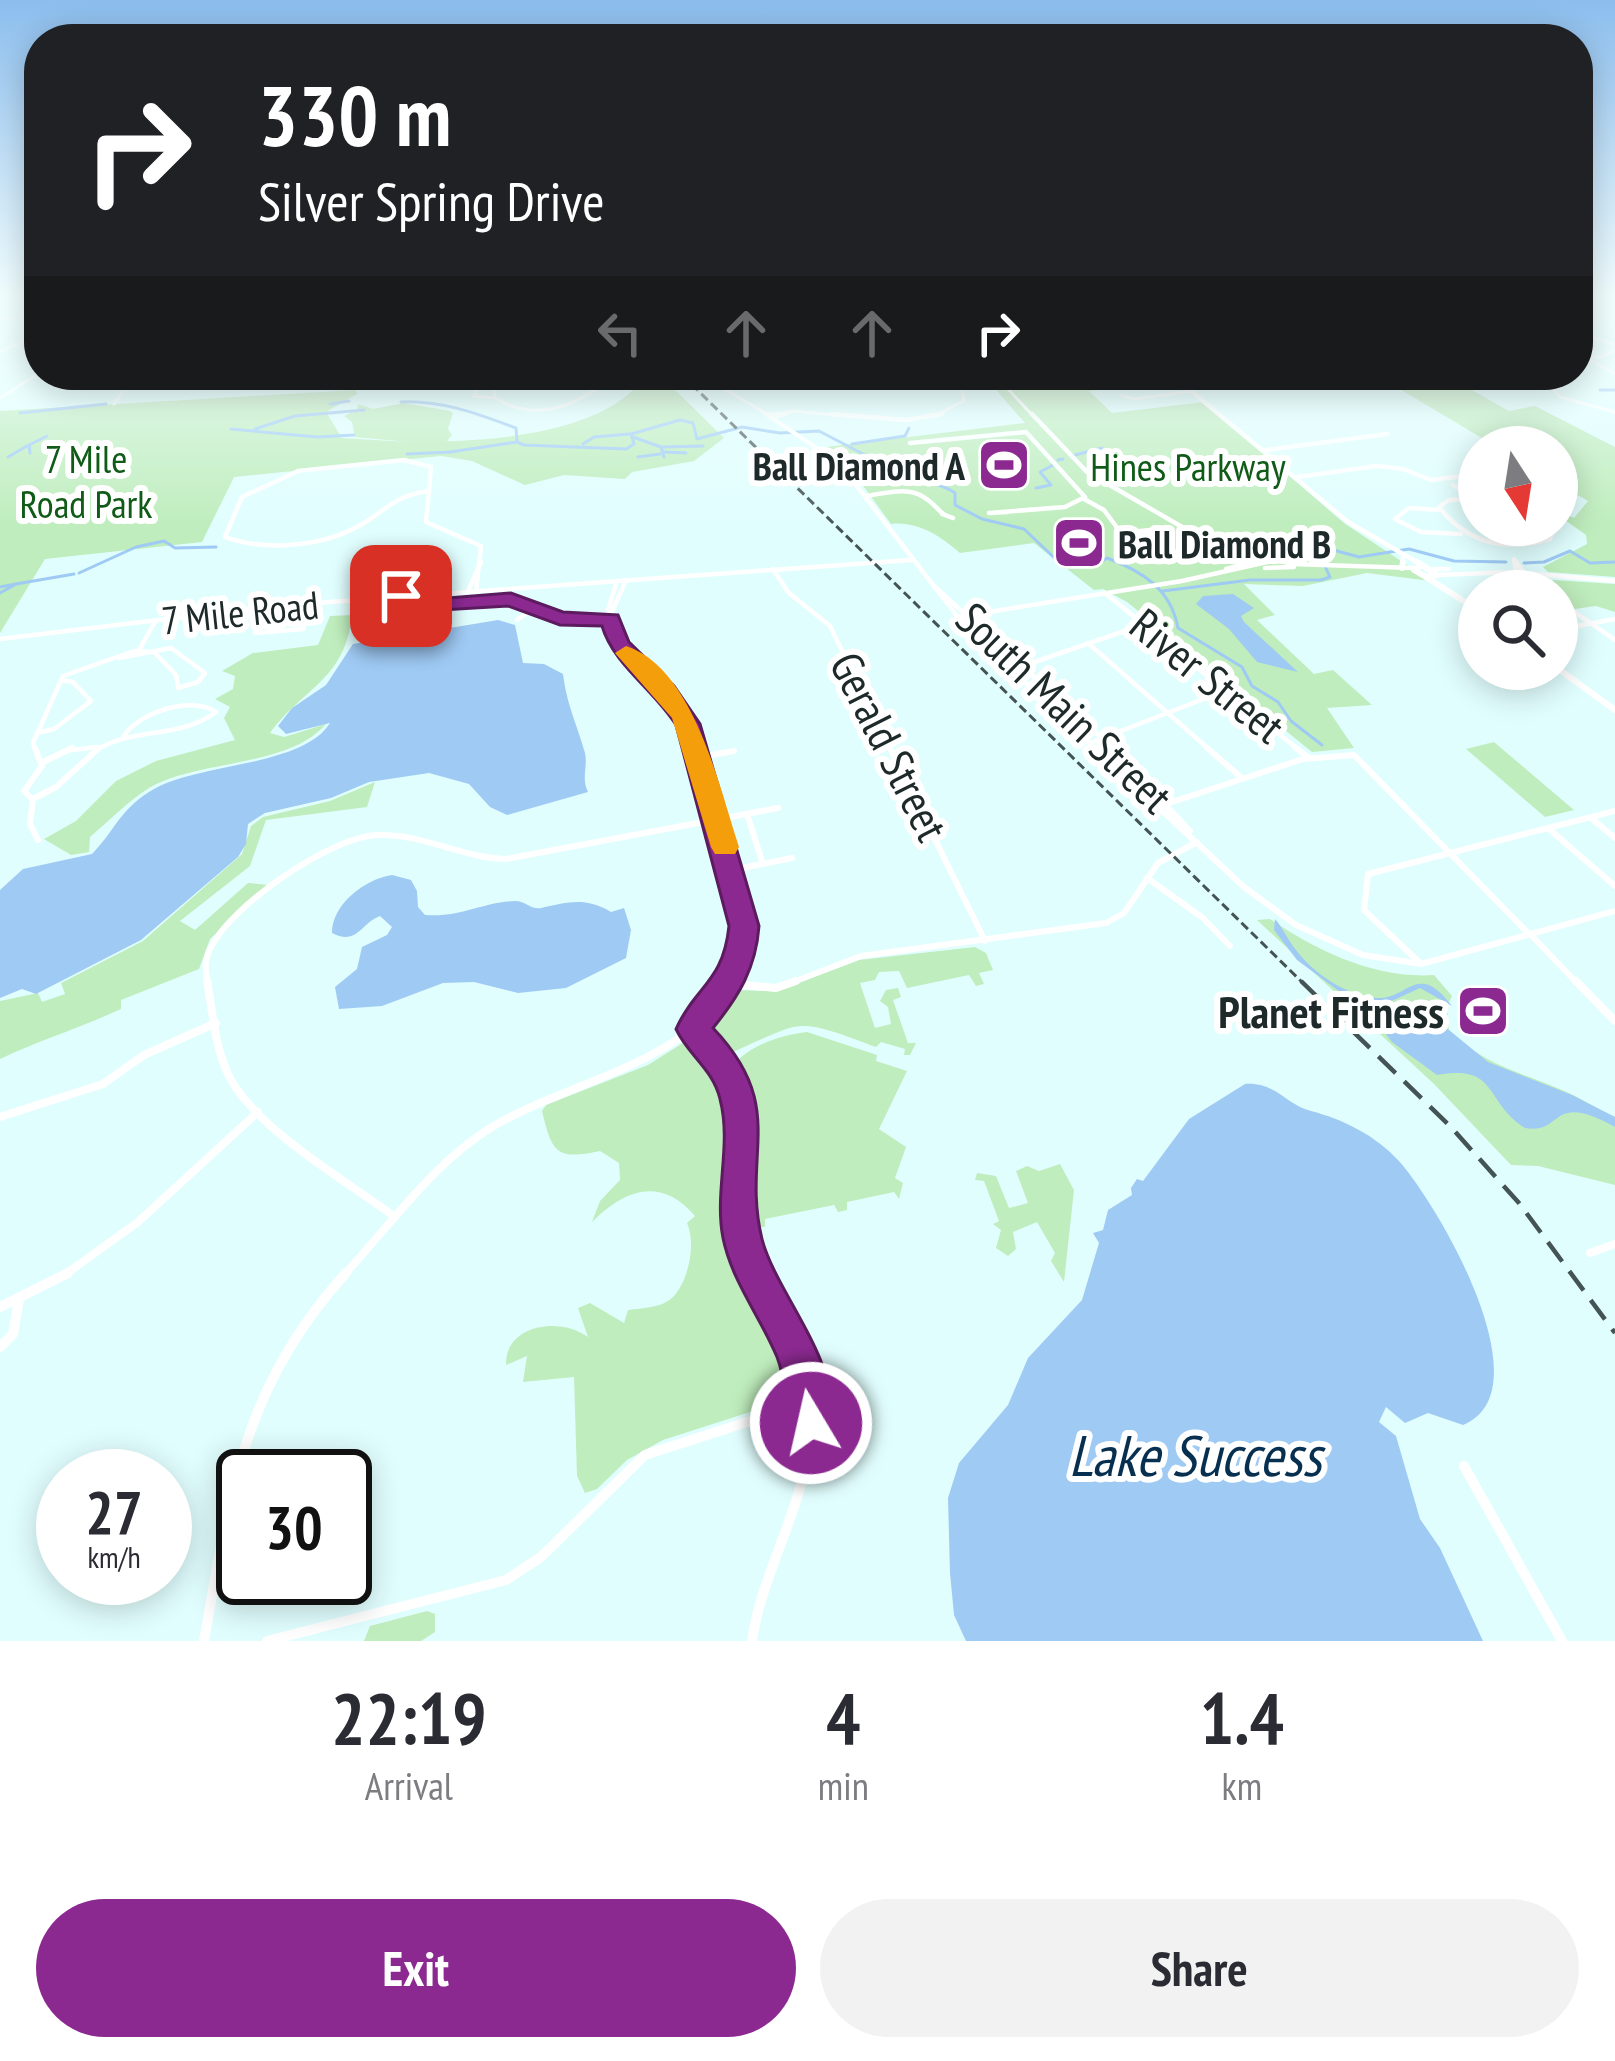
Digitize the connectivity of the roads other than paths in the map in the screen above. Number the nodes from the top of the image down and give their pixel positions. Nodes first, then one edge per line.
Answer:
1 (125, 390) edge
2 (478, 390) edge
3 (494, 390) edge
4 (595, 390) edge
5 (724, 390) edge
6 (963, 390) edge
7 (1009, 390) edge
8 (1554, 390) edge
9 (1192, 391) joint
10 (495, 398) junction
11 (1135, 399) dead end
12 (114, 404) dead end
13 (1615, 412) edge
14 (771, 416) junction
15 (1387, 434) dead end
16 (910, 442) dead end
17 (1266, 450) junction
18 (1297, 477) junction
19 (1458, 477) edge
20 (1453, 485) dead end
21 (1458, 488) edge
22 (429, 491) junction
23 (866, 496) junction
24 (1084, 499) junction
25 (1458, 500) edge
26 (1440, 510) junction
27 (1008, 512) dead end
28 (942, 514) dead end
29 (1458, 527) edge
30 (1120, 533) junction
31 (1458, 534) edge
32 (1507, 546) edge
33 (1516, 546) edge
34 (1511, 547) junction
35 (1398, 554) junction
36 (1262, 558) junction
37 (910, 560) junction
38 (1273, 561) junction
39 (1322, 567) junction
40 (1356, 568) junction
41 (1402, 568) junction
42 (773, 569) junction
43 (1419, 570) junction
44 (1517, 570) edge
45 (1226, 573) junction
46 (1435, 573) junction
47 (1458, 573) edge
48 (1578, 578) edge
49 (617, 580) junction
50 (626, 580) junction
51 (1177, 581) junction
52 (1615, 581) edge
53 (934, 586) junction
54 (472, 591) junction
55 (1105, 593) junction
56 (1458, 594) edge
57 (401, 596) junction
58 (1458, 596) edge
59 (310, 603) junction
60 (536, 607) junction
61 (399, 608) junction
62 (1578, 615) edge
63 (611, 616) junction
64 (970, 616) junction
65 (958, 617) junction
66 (1615, 619) edge
67 (156, 620) junction
68 (358, 620) dead end
69 (517, 620) dead end
70 (146, 621) junction
71 (1590, 623) junction
72 (1145, 624) junction
73 (1578, 626) edge
74 (255, 633) dead end
75 (0, 639) edge
76 (1615, 640) edge
77 (143, 641) junction
78 (1088, 643) junction
79 (140, 650) junction
80 (154, 652) junction
81 (116, 658) junction
82 (1024, 665) junction
83 (1011, 670) junction
84 (59, 680) junction
85 (1578, 683) edge
86 (178, 688) junction
87 (1229, 689) junction
88 (172, 708) junction
89 (1615, 710) edge
90 (1170, 712) junction
91 (37, 733) junction
92 (123, 737) junction
93 (1102, 738) junction
94 (1090, 743) junction
95 (97, 747) junction
96 (734, 751) dead end
97 (699, 757) junction
98 (1310, 758) junction
99 (41, 764) junction
100 (1242, 778) junction
101 (33, 799) junction
102 (1169, 803) junction
103 (1158, 806) junction
104 (778, 808) dead end
105 (1615, 812) edge
106 (747, 814) junction
107 (1591, 818) junction
108 (717, 820) junction
109 (1549, 829) junction
110 (1191, 834) junction
111 (1615, 838) edge
112 (38, 840) dead end
113 (1199, 842) junction
114 (1452, 853) junction
115 (792, 858) dead end
116 (764, 864) junction
117 (732, 871) junction
118 (1147, 878) junction
119 (1615, 886) edge
120 (1615, 911) edge
121 (1532, 936) junction
122 (985, 941) junction
123 (1230, 946) dead end
124 (1421, 964) junction
125 (729, 984) junction
126 (1615, 1021) edge
127 (216, 1024) junction
128 (692, 1029) junction
129 (258, 1112) junction
130 (0, 1117) edge
131 (397, 1219) junction
132 (1615, 1244) edge
133 (1590, 1253) dead end
134 (19, 1299) junction
135 (0, 1306) edge
136 (0, 1347) edge
137 (784, 1410) dead end
138 (1464, 1466) dead end
139 (204, 1641) edge
140 (268, 1641) edge
141 (752, 1641) edge
142 (1562, 1641) edge

1 - 12 street
2 - 10 street
3 - 10 street
4 - 10 street
5 - 14 street, South Main Street
6 - 14 street
7 - 36 street
8 - 13 street
9 - 11 street
9 - 17 main road
14 - 23 street, South Main Street
15 - 17 street
16 - 24 street
17 - 18 main road
18 - 19 street
18 - 35 main road
20 - 21 street
22 - 22 street
22 - 54 street
23 - 28 street
23 - 37 street, South Main Street
24 - 27 street
24 - 30 street
25 - 26 street
26 - 29 street
26 - 31 street
30 - 30 street
32 - 34 street
33 - 34 street
34 - 44 street
35 - 41 main road
35 - 43 main road
36 - 38 street
36 - 51 street
37 - 42 street, 7 Mile Road
37 - 53 street, South Main Street
38 - 39 street
38 - 45 street
39 - 40 street
39 - 45 street
40 - 41 street
40 - 43 street
41 - 43 street
42 - 50 street, 7 Mile Road
42 - 122 street, Gerald Street
43 - 46 main road
43 - 58 main road
45 - 51 street
46 - 47 street
46 - 56 main road
48 - 52 street
49 - 50 street, 7 Mile Road
49 - 54 street, 7 Mile Road
49 - 63 street
50 - 63 street
51 - 55 street
53 - 64 street, South Main Street
53 - 65 street, South Main Street
54 - 57 street, 7 Mile Road
55 - 64 street
55 - 72 street, River Street
57 - 59 street, 7 Mile Road
57 - 61 street
59 - 67 street, 7 Mile Road
59 - 74 street
60 - 61 street
60 - 63 street
60 - 69 street
61 - 68 street
62 - 71 street
63 - 97 street
64 - 65 street
64 - 82 street, South Main Street
65 - 83 street, South Main Street
66 - 71 street
67 - 70 street, 7 Mile Road
67 - 77 street
70 - 75 street, 7 Mile Road
70 - 77 street
71 - 73 street
71 - 76 street
72 - 78 street
72 - 87 street, River Street
77 - 79 street
78 - 82 street
78 - 90 street
79 - 80 street
79 - 81 street
80 - 81 street
80 - 86 street
80 - 86 street
81 - 84 street
82 - 83 street
82 - 93 street, South Main Street
83 - 94 street, South Main Street
84 - 91 street
84 - 91 street
85 - 89 main road
86 - 88 street
87 - 90 street
87 - 98 street, River Street
88 - 92 street
88 - 92 street
90 - 93 street
90 - 100 street
91 - 99 street
92 - 95 street
93 - 94 street
93 - 102 street, South Main Street
94 - 103 street, South Main Street
95 - 99 street
95 - 101 street
96 - 97 street
97 - 108 street
98 - 100 street
98 - 114 street
99 - 101 street
100 - 102 street
101 - 112 street
102 - 103 street
102 - 110 street, South Main Street
103 - 110 street, South Main Street
104 - 106 street
105 - 107 street
106 - 108 street
106 - 116 street
107 - 109 street
107 - 111 street
108 - 117 street
108 - 127 street
109 - 114 street
109 - 119 street
110 - 113 street, South Main Street
113 - 118 street
113 - 124 street, South Main Street
114 - 121 street
114 - 124 street
115 - 116 street
116 - 117 street
117 - 125 street
118 - 122 street
118 - 123 street
120 - 121 street
121 - 124 street
121 - 126 street
122 - 125 street
125 - 128 street
127 - 129 street
127 - 130 street
128 - 131 street
128 - 141 street
129 - 131 street
129 - 134 street
131 - 139 street
132 - 133 street
134 - 135 street
134 - 136 street
137 - 140 street
138 - 142 street

